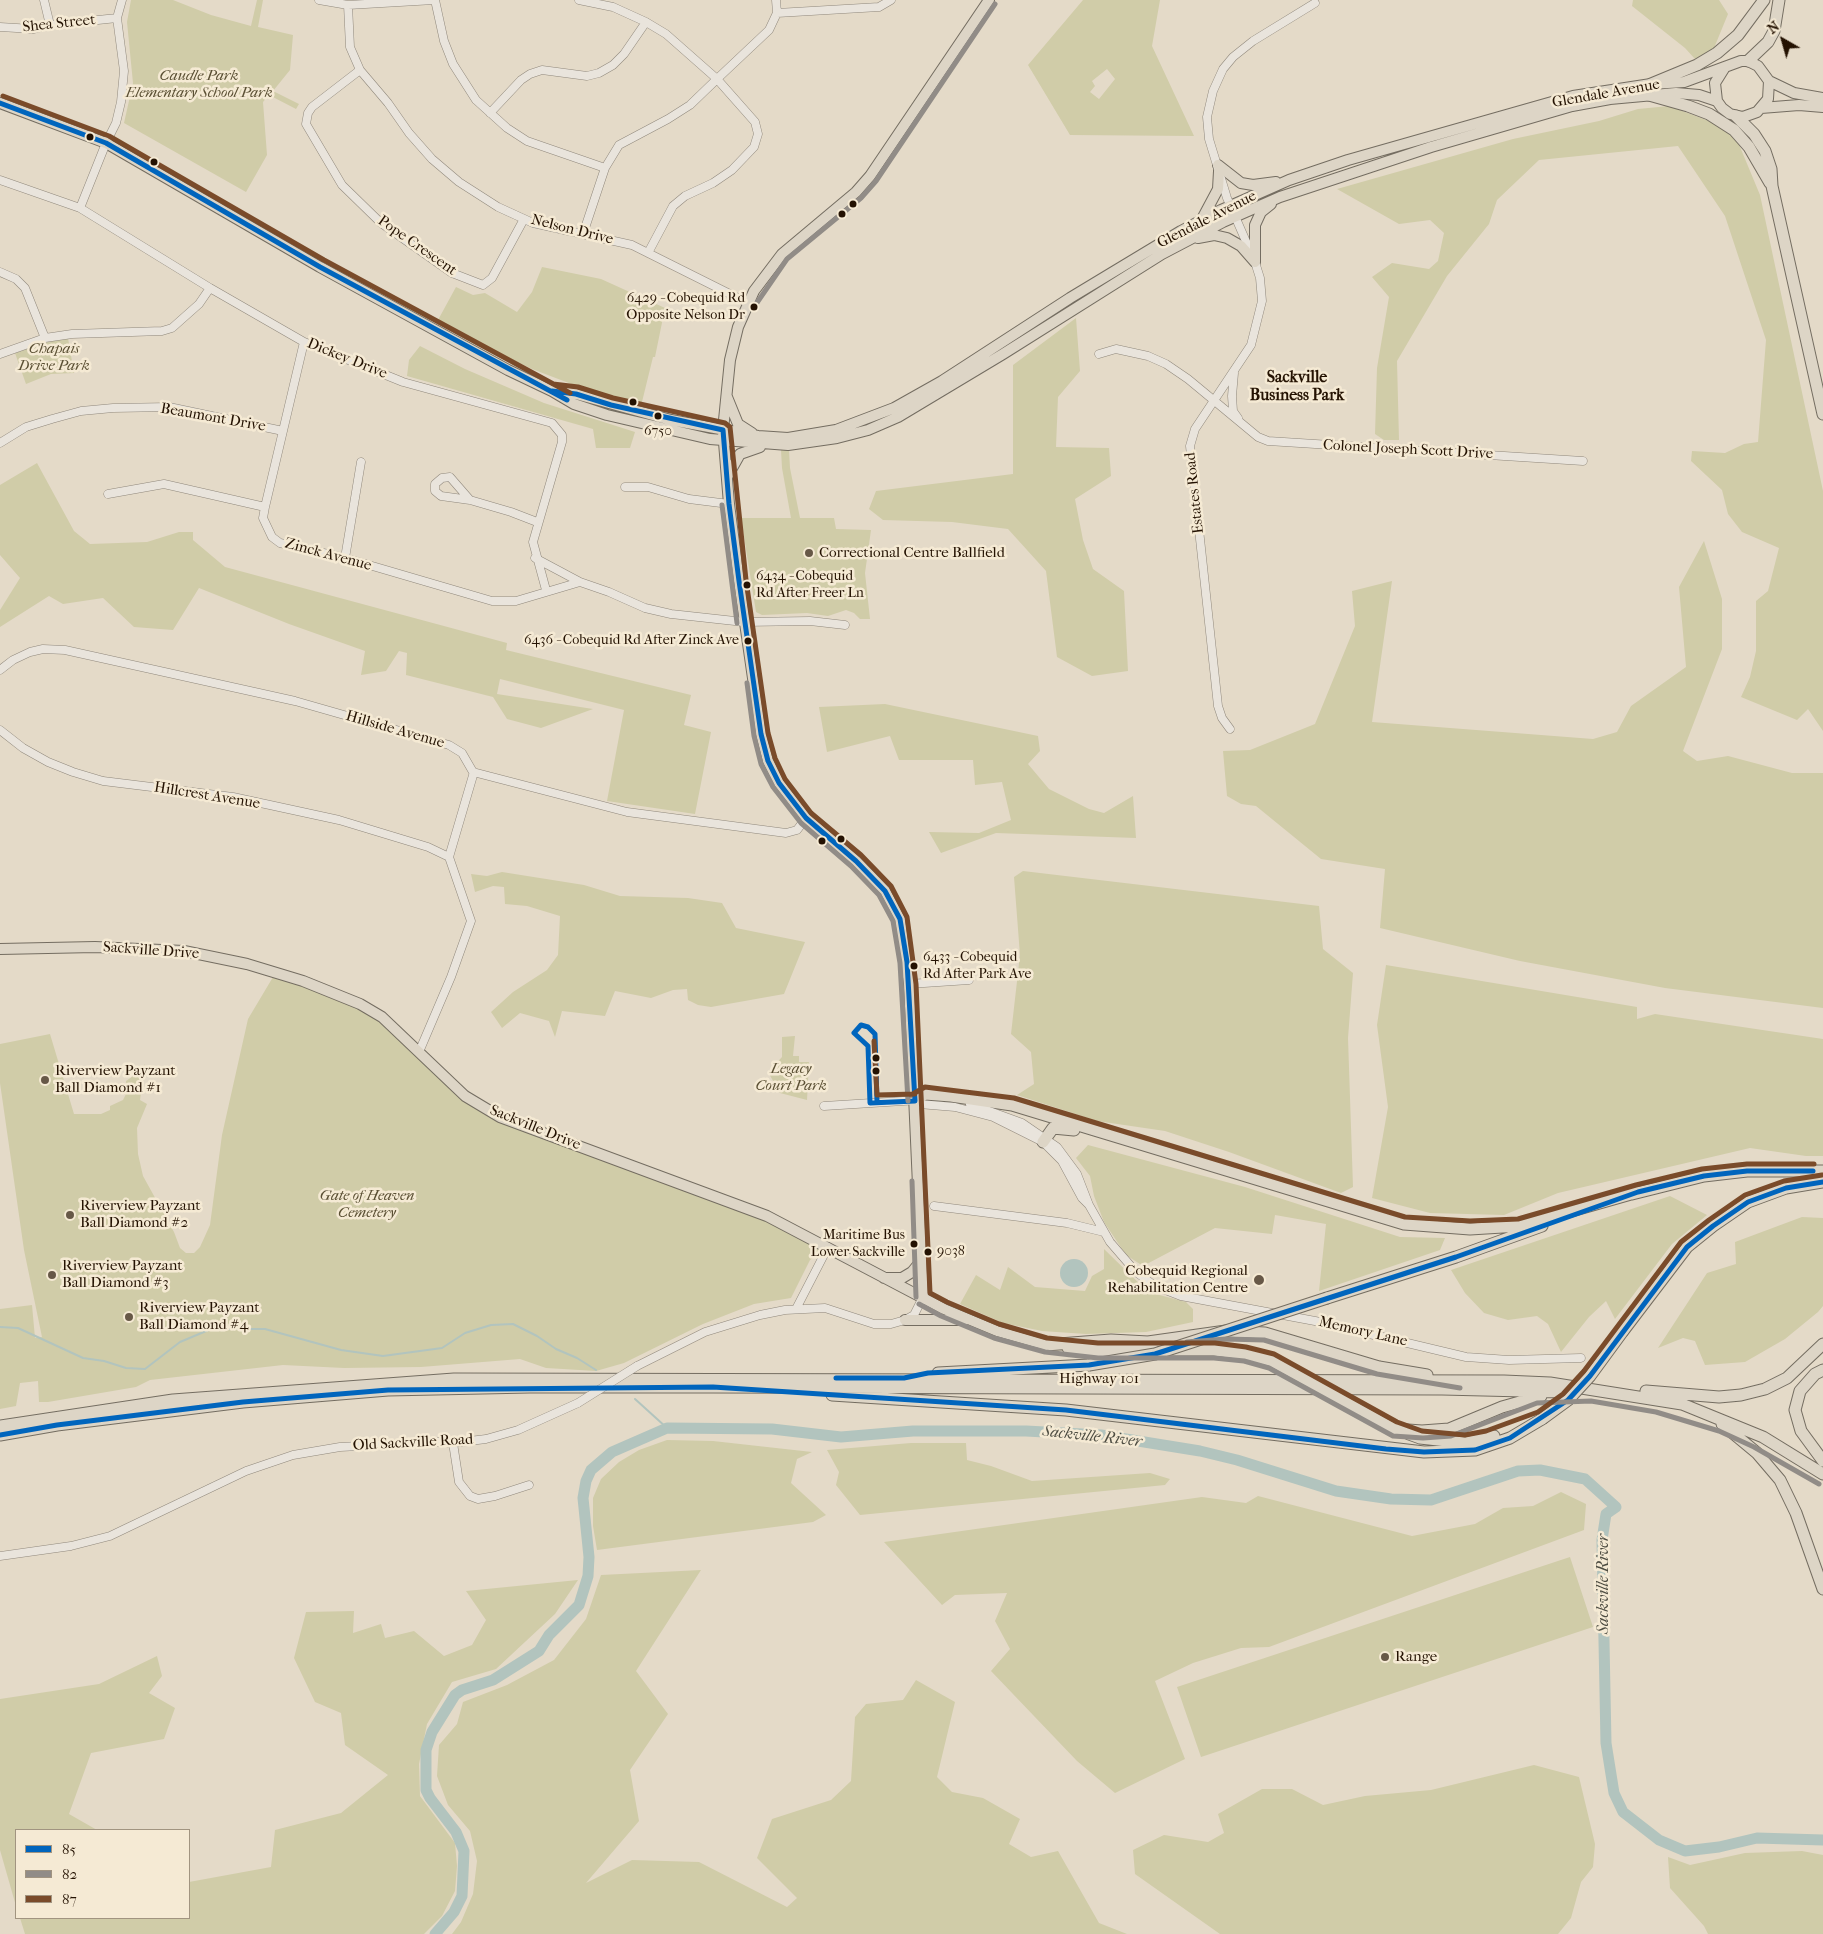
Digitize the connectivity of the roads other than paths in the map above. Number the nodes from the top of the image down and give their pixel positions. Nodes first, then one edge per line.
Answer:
1 (44, 0) edge
2 (122, 0) edge
3 (319, 0) edge
4 (434, 0) edge
5 (579, 0) edge
6 (776, 0) edge
7 (890, 0) edge
8 (989, 0) edge
9 (1764, 0) edge
10 (1779, 0) edge
11 (1315, 3) dead end
12 (348, 4) junction
13 (777, 13) junction
14 (117, 18) junction
15 (646, 22) junction
16 (50, 25) junction
17 (0, 28) edge
18 (1748, 61) junction
19 (1725, 67) junction
20 (360, 70) junction
21 (716, 79) junction
22 (1769, 81) junction
23 (1650, 89) junction
24 (1717, 101) junction
25 (1821, 102) edge
26 (0, 103) edge
27 (1761, 108) junction
28 (490, 113) junction
29 (1736, 116) junction
30 (106, 142) junction
31 (605, 168) junction
32 (1218, 168) junction
33 (0, 180) edge
34 (1289, 180) junction
35 (1772, 186) junction
36 (1280, 197) junction
37 (1229, 206) junction
38 (80, 208) junction
39 (1234, 217) junction
40 (524, 219) junction
41 (1202, 219) junction
42 (583, 234) junction
43 (1186, 242) junction
44 (648, 253) junction
45 (1255, 262) junction
46 (0, 272) edge
47 (210, 288) junction
48 (748, 303) junction
49 (45, 338) junction
50 (304, 342) junction
51 (0, 354) edge
52 (1099, 354) dead end
53 (1236, 367) junction
54 (552, 391) junction
55 (726, 394) junction
56 (1214, 400) junction
57 (1823, 414) edge
58 (1240, 422) junction
59 (723, 430) junction
60 (283, 431) junction
61 (758, 436) junction
62 (723, 441) junction
63 (0, 443) edge
64 (766, 445) junction
65 (1583, 461) dead end
66 (361, 462) dead end
67 (727, 477) junction
68 (625, 488) dead end
69 (108, 494) dead end
70 (470, 500) dead end
71 (729, 504) junction
72 (264, 507) junction
73 (537, 522) junction
74 (345, 558) junction
75 (536, 558) junction
76 (580, 582) junction
77 (546, 590) junction
78 (744, 622) junction
79 (844, 625) dead end
80 (0, 670) edge
81 (1230, 729) dead end
82 (0, 730) edge
83 (474, 772) junction
84 (806, 818) junction
85 (449, 857) junction
86 (0, 949) edge
87 (969, 980) dead end
88 (908, 984) junction
89 (419, 1052) junction
90 (915, 1101) junction
91 (824, 1106) dead end
92 (1098, 1132) junction
93 (1044, 1140) junction
94 (1823, 1171) edge
95 (1823, 1182) edge
96 (1638, 1192) junction
97 (934, 1206) dead end
98 (1104, 1232) junction
99 (828, 1247) junction
100 (921, 1261) junction
101 (883, 1278) junction
102 (922, 1298) junction
103 (796, 1309) junction
104 (905, 1320) junction
105 (969, 1320) junction
106 (1823, 1344) edge
107 (1046, 1345) junction
108 (1581, 1358) dead end
109 (1823, 1370) edge
110 (904, 1378) junction
111 (1461, 1381) junction
112 (1550, 1383) junction
113 (713, 1387) junction
114 (1591, 1393) junction
115 (1542, 1419) junction
116 (1722, 1424) junction
117 (0, 1426) edge
118 (1394, 1428) junction
119 (0, 1435) edge
120 (453, 1443) junction
121 (1823, 1461) edge
122 (1823, 1474) edge
123 (1823, 1478) edge
124 (528, 1485) dead end
125 (0, 1556) edge
126 (1823, 1589) edge

1 - 16 street
2 - 14 street
3 - 12 street
4 - 12 street
4 - 28 street
5 - 15 street
6 - 13 street
7 - 13 street
8 - 48 main road
9 - 23 highway
10 - 18 highway
11 - 32 street, Estates Road
12 - 20 street, Nelson Drive
13 - 21 street
14 - 16 street, Shea Street
14 - 30 street
15 - 21 street
15 - 28 street
16 - 17 street, Shea Street
18 - 19 main road, Glendale Avenue
18 - 22 main road
19 - 23 main road, Glendale Avenue
19 - 24 main road
20 - 40 street, Nelson Drive
20 - 40 street, Pope Crescent
21 - 31 street
21 - 44 street
22 - 25 main road
22 - 27 main road
23 - 24 main road, Glendale Avenue
23 - 34 main road, Glendale Avenue
23 - 35 highway
23 - 36 main road, Glendale Avenue
24 - 29 main road, Glendale Avenue
25 - 27 main road
26 - 30 main road
27 - 29 main road
28 - 31 street
29 - 35 highway
30 - 38 street
30 - 54 main road
31 - 42 street
32 - 34 main road
32 - 37 street, Estates Road
32 - 41 main road
33 - 38 street, Dickey Drive
34 - 37 main road, Glendale Avenue
35 - 57 highway
36 - 39 main road, Glendale Avenue
36 - 45 main road
37 - 39 street, Estates Road
37 - 41 main road, Glendale Avenue
38 - 47 street, Dickey Drive
39 - 43 main road, Glendale Avenue
39 - 45 street, Estates Road
40 - 42 street, Nelson Drive
41 - 61 main road, Glendale Avenue
42 - 44 street, Nelson Drive
43 - 45 main road
43 - 64 main road, Glendale Avenue
44 - 48 street, Nelson Drive
45 - 53 street, Estates Road
46 - 49 street
47 - 49 street
47 - 50 street, Dickey Drive
48 - 55 main road
49 - 51 street
50 - 60 street, Zinck Avenue
50 - 73 street, Dickey Drive
52 - 56 street, Colonel Joseph Scott Drive
53 - 56 street, Estates Road
53 - 58 street
54 - 59 main road, Glendale Avenue
54 - 62 main road, Glendale Avenue
55 - 59 main road
55 - 61 main road
56 - 58 street, Colonel Joseph Scott Drive
56 - 81 street, Estates Road
58 - 65 street, Colonel Joseph Scott Drive
59 - 61 main road, Glendale Avenue
59 - 62 main road
60 - 63 street, Beaumont Drive
60 - 72 street, Zinck Avenue
62 - 64 main road, Glendale Avenue
62 - 67 main road
64 - 67 main road
66 - 74 street
67 - 71 main road
68 - 71 street
69 - 72 street
70 - 73 street
71 - 78 main road
72 - 74 street, Zinck Avenue
73 - 75 street, Dickey Drive
74 - 77 street, Zinck Avenue
75 - 76 street
75 - 77 street, Dickey Drive
76 - 77 street, Zinck Avenue
76 - 78 street
78 - 79 street
78 - 84 main road
80 - 83 street, Hillside Avenue
82 - 85 street, Hillcrest Avenue
83 - 84 street
83 - 85 street
84 - 88 main road
85 - 89 street
86 - 89 main road, Sackville Drive
87 - 88 street
88 - 90 main road
89 - 99 main road, Sackville Drive
90 - 91 street, Memory Lane
90 - 92 highway
90 - 93 street, Memory Lane
90 - 100 main road
92 - 93 highway
92 - 96 highway
93 - 98 street, Memory Lane
94 - 96 highway
95 - 115 highway, bridge
96 - 110 highway, bridge
97 - 98 street
98 - 108 street, Memory Lane
99 - 101 main road, Sackville Drive
99 - 103 street
100 - 101 main road
100 - 102 main road
101 - 102 main road, Sackville Drive
102 - 104 street
102 - 105 main road, Sackville Drive
103 - 104 street, Old Sackville Road
103 - 120 street, Old Sackville Road, bridge
104 - 105 main road
105 - 107 main road, Sackville Drive
106 - 112 highway
107 - 111 highway
107 - 118 highway, bridge
109 - 121 highway
110 - 111 highway, Highway 101
110 - 117 highway, Highway 101
111 - 112 highway, Highway 101
112 - 122 highway, Highway 101
113 - 114 highway, Highway 101
113 - 115 highway
113 - 119 highway, Highway 101
114 - 116 highway, Highway 101
114 - 118 highway
115 - 118 highway
116 - 123 highway, Highway 101
116 - 126 highway
120 - 124 street
120 - 125 street, Old Sackville Road

